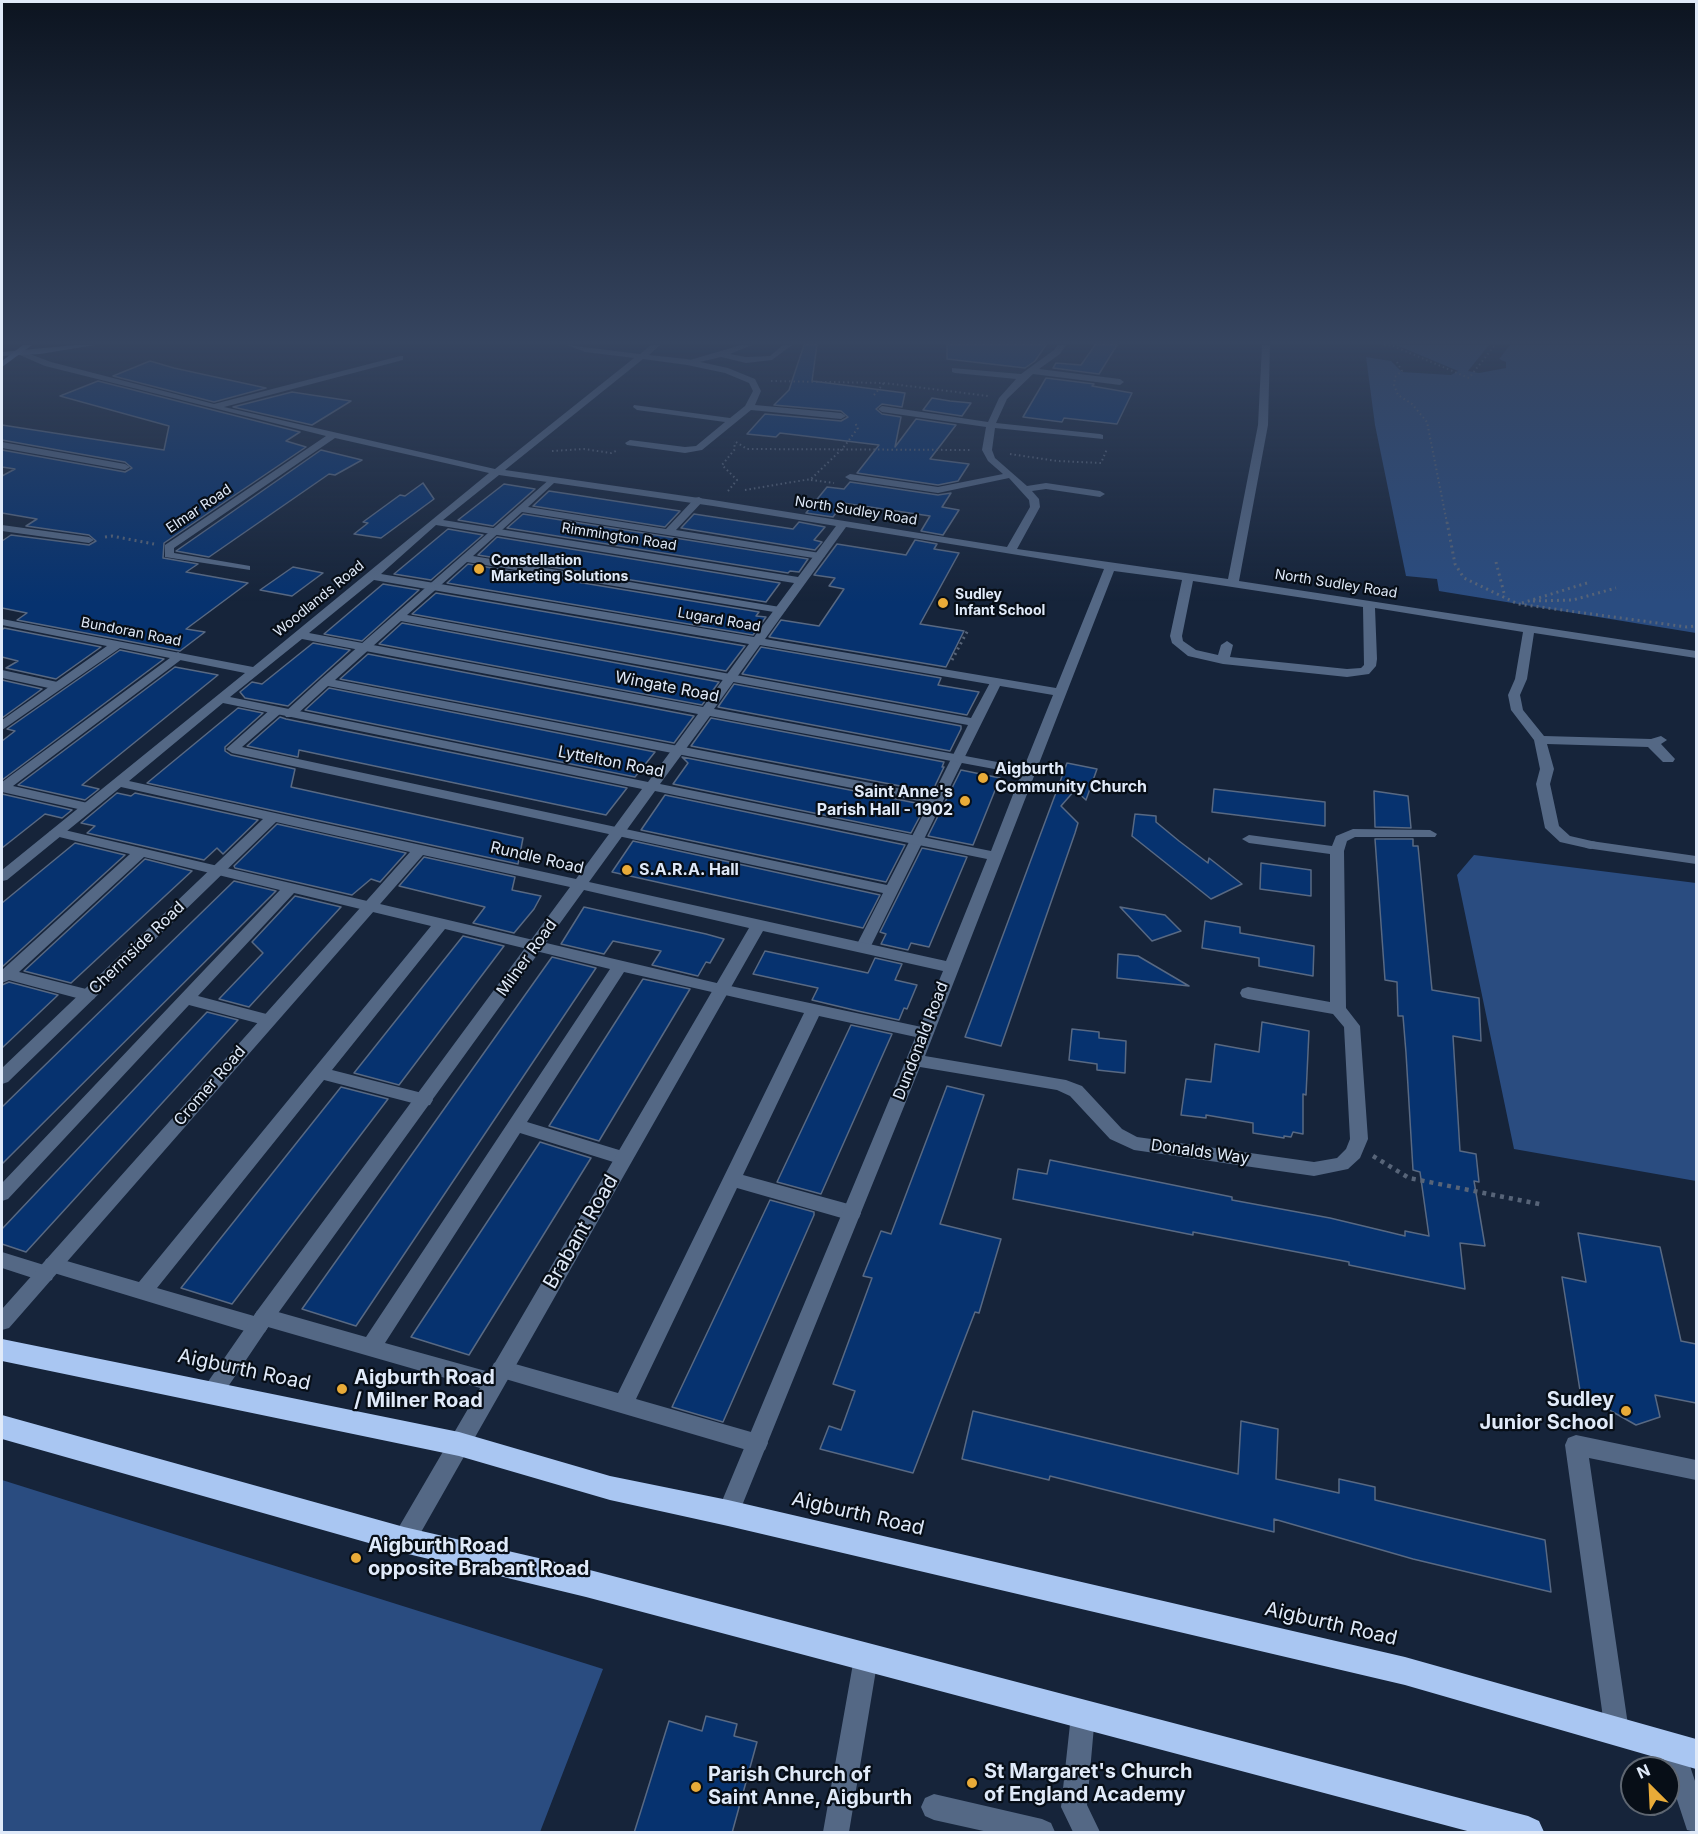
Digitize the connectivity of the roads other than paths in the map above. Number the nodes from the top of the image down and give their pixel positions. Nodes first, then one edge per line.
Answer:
1 (315, 431) edge
2 (551, 431) edge
3 (722, 431) edge
4 (990, 431) edge
5 (1042, 431) edge
6 (1262, 431) edge
7 (334, 435) junction
8 (1100, 437) road end
9 (630, 443) road end
10 (2, 445) edge
11 (124, 467) dead end
12 (499, 472) junction
13 (1011, 475) junction
14 (850, 477) dead end
15 (551, 481) junction
16 (1025, 489) junction
17 (1100, 494) dead end
18 (699, 501) junction
19 (520, 508) junction
20 (434, 522) junction
21 (843, 524) junction
22 (2, 528) edge
23 (493, 532) junction
24 (669, 532) junction
25 (89, 540) road end
26 (1010, 551) junction
27 (820, 556) junction
28 (465, 558) junction
29 (1110, 567) junction
30 (246, 568) dead end
31 (372, 576) junction
32 (1188, 577) junction
33 (800, 582) junction
34 (1233, 583) junction
35 (434, 586) junction
36 (1369, 604) junction
37 (780, 610) junction
38 (398, 617) junction
39 (2, 622) edge
40 (1529, 629) junction
41 (298, 635) junction
42 (757, 642) junction
43 (118, 644) junction
44 (1227, 645) dead end
45 (364, 648) junction
46 (1696, 655) edge
47 (177, 656) junction
48 (1223, 660) junction
49 (254, 671) junction
50 (2, 674) edge
51 (730, 678) junction
52 (325, 682) junction
53 (996, 682) junction
54 (58, 686) junction
55 (1061, 693) junction
56 (220, 699) junction
57 (706, 711) junction
58 (283, 712) junction
59 (976, 723) junction
60 (2, 726) edge
61 (1540, 740) junction
62 (676, 751) junction
63 (957, 759) junction
64 (1668, 759) dead end
65 (1030, 772) junction
66 (116, 782) junction
67 (651, 786) junction
68 (2, 788) edge
69 (936, 800) junction
70 (87, 807) junction
71 (273, 817) junction
72 (618, 831) junction
73 (56, 832) junction
74 (1430, 834) dead end
75 (1250, 839) dead end
76 (916, 841) junction
77 (419, 850) junction
78 (142, 851) junction
79 (1337, 851) junction
80 (995, 856) junction
81 (1696, 860) edge
82 (219, 869) junction
83 (2, 876) edge
84 (580, 886) junction
85 (291, 887) junction
86 (891, 890) junction
87 (369, 906) junction
88 (441, 923) junction
89 (759, 924) junction
90 (535, 945) junction
91 (863, 948) junction
92 (620, 966) junction
93 (950, 967) junction
94 (4, 976) edge
95 (721, 990) junction
96 (1248, 993) dead end
97 (88, 995) junction
98 (186, 999) junction
99 (1338, 1009) junction
100 (814, 1010) junction
101 (268, 1020) junction
102 (925, 1033) junction
103 (915, 1060) junction
104 (322, 1073) junction
105 (2, 1078) edge
106 (424, 1100) junction
107 (516, 1125) junction
108 (623, 1158) junction
109 (732, 1179) junction
110 (2, 1194) edge
111 (852, 1213) junction
112 (2, 1260) edge
113 (49, 1269) junction
114 (143, 1291) junction
115 (261, 1321) junction
116 (2, 1322) edge
117 (371, 1347) junction
118 (2, 1350) edge
119 (498, 1376) junction
120 (212, 1393) junction
121 (623, 1404) junction
122 (2, 1427) edge
123 (757, 1443) junction
124 (459, 1444) junction
125 (1696, 1470) edge
126 (728, 1513) junction
127 (404, 1540) junction
128 (866, 1658) junction
129 (1083, 1715) junction
130 (1617, 1732) junction
131 (1684, 1751) edge
132 (934, 1807) dead end
133 (1696, 1821) edge
134 (836, 1833) edge
135 (1042, 1833) edge
136 (1087, 1833) edge
137 (1528, 1833) edge

1 - 7 street, North Sudley Road
2 - 12 street, Woodlands Road
3 - 9 street
4 - 13 street
5 - 8 street
6 - 34 street
7 - 12 street, North Sudley Road
7 - 30 street, Elmar Road
10 - 11 street
12 - 15 street, North Sudley Road
12 - 20 street, Woodlands Road
13 - 14 street
13 - 16 street
15 - 18 street, North Sudley Road
15 - 19 street
16 - 17 street
16 - 26 street
18 - 21 street, North Sudley Road
18 - 24 street
19 - 23 street
19 - 24 street
20 - 23 street, Rimmington Road
20 - 31 street, Woodlands Road
21 - 26 street, North Sudley Road
21 - 27 street, Milner Road
22 - 25 street
23 - 28 street
23 - 33 street, Rimmington Road
24 - 27 street
26 - 29 street, North Sudley Road
27 - 33 street, Milner Road
28 - 35 street
28 - 37 street
29 - 32 street, North Sudley Road
29 - 55 street, Dundonald Road
31 - 35 street, Lugard Road
31 - 41 street, Woodlands Road
32 - 34 street, North Sudley Road
32 - 48 street
33 - 37 street, Milner Road
34 - 36 street, North Sudley Road
35 - 38 street
35 - 42 street, Lugard Road
36 - 40 street, North Sudley Road
36 - 48 street
37 - 42 street, Milner Road
38 - 45 street
38 - 51 street
39 - 43 street, Bundoran Road
40 - 46 street, North Sudley Road
40 - 61 street
41 - 45 street, Wingate Road
41 - 49 street, Woodlands Road
42 - 51 street, Milner Road
42 - 53 street, Lugard Road
43 - 47 street, Bundoran Road
43 - 54 street
44 - 48 street
45 - 52 street
45 - 57 street, Wingate Road
47 - 49 street, Bundoran Road
47 - 68 street
49 - 56 street, Woodlands Road
50 - 54 street
51 - 57 street, Milner Road
51 - 59 street
52 - 58 street
52 - 62 street
53 - 55 street, Lugard Road
53 - 59 street
54 - 60 street
55 - 65 street, Dundonald Road
56 - 58 street, Lyttelton Road
56 - 66 street, Woodlands Road
57 - 62 street, Milner Road
57 - 63 street, Wingate Road
58 - 67 street, Lyttelton Road
58 - 72 street
59 - 63 street
61 - 64 street
61 - 81 street
62 - 67 street, Milner Road
62 - 69 street
63 - 65 street, Wingate Road
63 - 69 street
65 - 80 street, Dundonald Road
66 - 70 street, Woodlands Road
66 - 71 street, Rundle Road
67 - 72 street, Milner Road
67 - 76 street, Lyttelton Road
68 - 70 street
69 - 76 street
70 - 73 street, Woodlands Road
71 - 77 street, Rundle Road
71 - 82 street, Chermside Road
72 - 84 street, Milner Road
72 - 86 street
73 - 78 street
73 - 83 street, Woodlands Road
74 - 79 street
75 - 79 street
76 - 80 street, Lyttelton Road
76 - 86 street
77 - 84 street, Rundle Road
77 - 87 street, Cromer Road
78 - 82 street
78 - 94 street
79 - 99 street
80 - 93 street, Dundonald Road
82 - 85 street
82 - 97 street, Chermside Road
84 - 89 street, Rundle Road
84 - 90 street, Milner Road
85 - 87 street
85 - 98 street
86 - 91 street
87 - 88 street
87 - 101 street, Cromer Road
88 - 90 street
88 - 104 street
89 - 91 street, Rundle Road
89 - 95 street, Brabant Road
90 - 92 street
90 - 106 street, Milner Road
91 - 93 street, Rundle Road
92 - 95 street
92 - 107 street
93 - 102 street, Dundonald Road
94 - 97 street
95 - 100 street
95 - 108 street, Brabant Road
96 - 99 street
97 - 105 street, Chermside Road
98 - 101 street
98 - 110 street
99 - 103 street, Donalds Way
100 - 102 street
100 - 109 street
101 - 113 street, Cromer Road
102 - 103 street, Dundonald Road
103 - 111 street, Dundonald Road
104 - 106 street
104 - 114 street
106 - 115 street, Milner Road
107 - 108 street
107 - 117 street
108 - 119 street, Brabant Road
109 - 111 street
109 - 121 street
111 - 123 street, Dundonald Road
112 - 113 street
113 - 114 street
113 - 116 street, Cromer Road
114 - 115 street
115 - 117 street
115 - 120 street, Milner Road
117 - 119 street
118 - 120 highway, Aigburth Road
119 - 121 street
119 - 124 street, Brabant Road
120 - 124 highway, Aigburth Road
121 - 123 street
122 - 127 highway
123 - 126 street, Dundonald Road
124 - 126 highway, Aigburth Road
124 - 127 street, Brabant Road
125 - 130 street
126 - 130 highway, Aigburth Road
127 - 128 highway
128 - 129 highway
128 - 134 street
129 - 136 street
129 - 137 highway
130 - 131 highway, Aigburth Road
131 - 133 street
132 - 135 street

